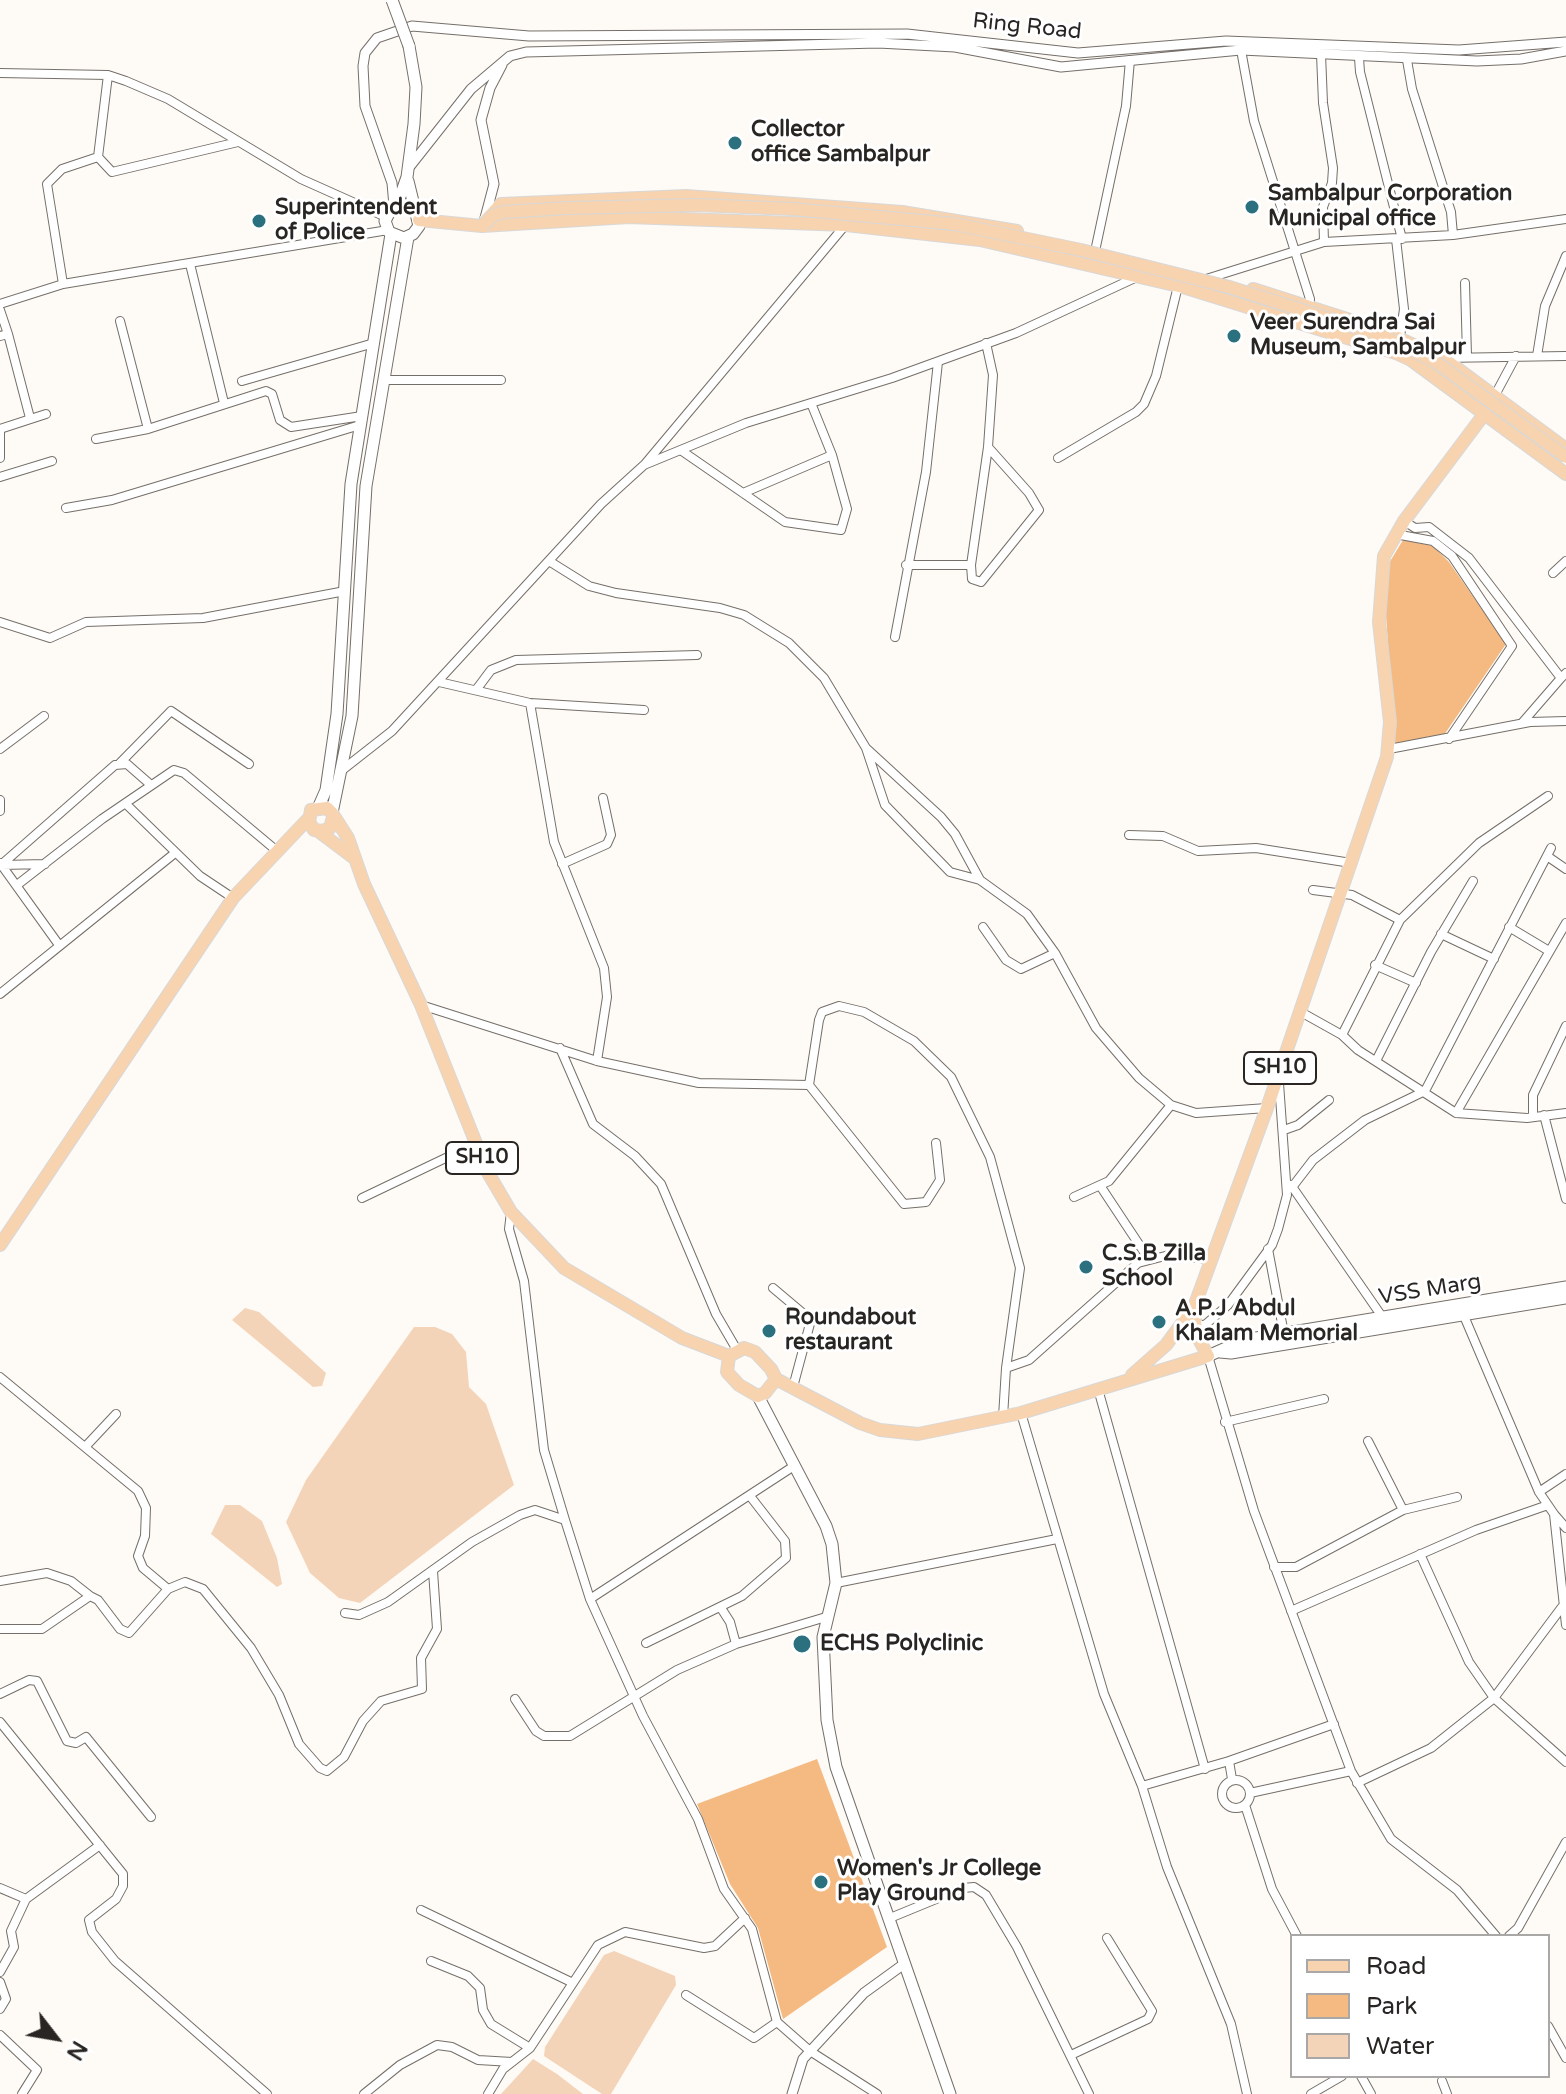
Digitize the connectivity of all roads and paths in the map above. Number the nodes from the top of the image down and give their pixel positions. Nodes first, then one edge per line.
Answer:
1 (392, 0) edge
2 (1566, 42) edge
3 (1241, 50) junction
4 (1566, 51) edge
5 (1321, 54) junction
6 (510, 56) junction
7 (1359, 58) junction
8 (1130, 60) junction
9 (1407, 60) junction
10 (0, 73) edge
11 (108, 75) junction
12 (238, 142) junction
13 (98, 157) junction
14 (408, 173) junction
15 (396, 206) junction
16 (858, 207) junction
17 (417, 215) junction
18 (1566, 219) edge
19 (846, 225) junction
20 (482, 226) junction
21 (388, 227) junction
22 (1453, 235) junction
23 (408, 237) junction
24 (1399, 239) junction
25 (1324, 242) junction
26 (1096, 249) junction
27 (1294, 249) junction
28 (1566, 256) edge
29 (190, 264) junction
30 (1092, 265) junction
31 (1139, 276) junction
32 (1213, 277) junction
33 (1465, 283) dead end
34 (63, 284) junction
35 (1181, 287) junction
36 (1309, 305) junction
37 (0, 307) edge
38 (120, 321) dead end
39 (1309, 326) junction
40 (4, 335) edge
41 (1400, 337) junction
42 (374, 343) junction
43 (986, 343) junction
44 (1467, 356) junction
45 (1516, 356) junction
46 (1537, 356) junction
47 (1566, 356) edge
48 (1443, 358) junction
49 (1411, 360) junction
50 (938, 362) junction
51 (385, 380) junction
52 (501, 380) dead end
53 (242, 381) dead end
54 (1495, 395) junction
55 (224, 403) junction
56 (811, 403) junction
57 (1485, 413) junction
58 (46, 414) dead end
59 (30, 418) junction
60 (361, 421) junction
61 (148, 429) junction
62 (0, 430) edge
63 (96, 439) dead end
64 (988, 447) junction
65 (1566, 449) edge
66 (682, 451) junction
67 (832, 455) junction
68 (1566, 457) edge
69 (0, 458) edge
70 (1058, 458) dead end
71 (52, 461) dead end
72 (644, 465) junction
73 (1566, 474) edge
74 (0, 477) edge
75 (743, 493) junction
76 (66, 508) dead end
77 (1404, 521) junction
78 (1395, 534) junction
79 (549, 561) junction
80 (1566, 561) edge
81 (906, 565) junction
82 (971, 565) junction
83 (1553, 573) dead end
84 (345, 591) junction
85 (0, 622) edge
86 (895, 637) dead end
87 (697, 655) dead end
88 (1563, 676) edge
89 (439, 682) junction
90 (476, 690) junction
91 (530, 703) junction
92 (644, 710) dead end
93 (44, 716) dead end
94 (1566, 721) edge
95 (1522, 724) junction
96 (1449, 739) junction
97 (866, 748) junction
98 (0, 749) edge
99 (1388, 753) junction
100 (120, 763) junction
101 (249, 764) dead end
102 (329, 770) junction
103 (342, 771) junction
104 (151, 785) junction
105 (1548, 796) dead end
106 (603, 798) dead end
107 (0, 800) edge
108 (126, 804) junction
109 (319, 806) junction
110 (0, 811) edge
111 (333, 815) junction
112 (314, 827) junction
113 (1129, 835) dead end
114 (277, 851) junction
115 (175, 853) junction
116 (354, 858) junction
117 (1351, 863) junction
118 (1, 864) edge
119 (48, 864) junction
120 (562, 864) junction
121 (1566, 869) edge
122 (980, 880) junction
123 (1473, 881) dead end
124 (17, 885) junction
125 (1313, 890) dead end
126 (1338, 893) junction
127 (233, 898) junction
128 (1400, 920) junction
129 (1566, 923) edge
130 (983, 927) dead end
131 (1509, 927) junction
132 (1441, 934) junction
133 (59, 945) junction
134 (1549, 951) junction
135 (1055, 953) junction
136 (1494, 959) junction
137 (1375, 965) junction
138 (1416, 983) junction
139 (0, 994) edge
140 (421, 1005) junction
141 (1299, 1011) junction
142 (1566, 1026) edge
143 (1342, 1035) junction
144 (560, 1048) junction
145 (1377, 1059) junction
146 (597, 1061) junction
147 (1279, 1074) junction
148 (809, 1085) junction
149 (1425, 1091) junction
150 (1329, 1100) dead end
151 (1171, 1105) junction
152 (1267, 1108) junction
153 (1456, 1113) junction
154 (1566, 1113) edge
155 (1544, 1115) junction
156 (1533, 1117) junction
157 (1284, 1130) junction
158 (477, 1143) junction
159 (936, 1143) dead end
160 (1290, 1184) junction
161 (1101, 1187) junction
162 (1074, 1197) dead end
163 (362, 1198) dead end
164 (1566, 1199) edge
165 (511, 1212) junction
166 (0, 1245) edge
167 (1268, 1249) junction
168 (1148, 1258) junction
169 (1210, 1259) junction
170 (773, 1288) dead end
171 (1565, 1297) edge
172 (1194, 1307) junction
173 (1464, 1316) junction
174 (1383, 1318) junction
175 (1195, 1327) junction
176 (1284, 1334) junction
177 (733, 1353) junction
178 (1214, 1354) junction
179 (1006, 1368) junction
180 (0, 1377) edge
181 (776, 1379) junction
182 (1126, 1379) junction
183 (793, 1387) junction
184 (1098, 1389) junction
185 (758, 1396) junction
186 (1324, 1399) dead end
187 (1021, 1413) junction
188 (116, 1414) dead end
189 (1003, 1417) junction
190 (1225, 1422) junction
191 (1368, 1441) dead end
192 (86, 1446) junction
193 (794, 1466) junction
194 (1566, 1474) edge
195 (1539, 1492) junction
196 (750, 1496) junction
197 (1457, 1497) dead end
198 (1548, 1505) junction
199 (1403, 1510) junction
200 (1554, 1514) junction
201 (565, 1520) junction
202 (1566, 1528) edge
203 (1057, 1539) junction
204 (1420, 1554) junction
205 (1274, 1567) junction
206 (433, 1571) junction
207 (0, 1581) edge
208 (836, 1583) junction
209 (168, 1589) junction
210 (90, 1596) junction
211 (590, 1599) junction
212 (1562, 1607) junction
213 (721, 1608) junction
214 (1291, 1611) junction
215 (345, 1613) dead end
216 (826, 1617) junction
217 (1566, 1625) edge
218 (0, 1629) edge
219 (646, 1643) dead end
220 (736, 1644) junction
221 (0, 1694) edge
222 (633, 1695) junction
223 (1494, 1698) junction
224 (515, 1699) dead end
225 (0, 1722) edge
226 (1334, 1724) junction
227 (1229, 1761) junction
228 (1566, 1762) edge
229 (1205, 1769) junction
230 (1351, 1771) junction
231 (1232, 1779) junction
232 (1357, 1783) junction
233 (1142, 1786) junction
234 (1250, 1793) junction
235 (1245, 1805) junction
236 (151, 1817) dead end
237 (1566, 1842) edge
238 (100, 1845) junction
239 (0, 1888) edge
240 (26, 1899) junction
241 (421, 1910) dead end
242 (745, 1918) junction
243 (890, 1918) junction
244 (1296, 1934) edge
245 (1494, 1934) edge
246 (1511, 1934) edge
247 (1107, 1938) dead end
248 (431, 1961) dead end
249 (904, 1964) junction
250 (0, 1972) edge
251 (0, 1982) edge
252 (571, 1982) junction
253 (686, 1995) dead end
254 (0, 2009) edge
255 (777, 2022) junction
256 (1550, 2030) edge
257 (0, 2035) edge
258 (530, 2048) junction
259 (810, 2051) junction
260 (1071, 2055) junction
261 (1566, 2058) edge
262 (513, 2062) junction
263 (1339, 2078) edge
264 (1442, 2081) dead end
265 (22, 2094) edge
266 (267, 2094) edge
267 (364, 2094) edge
268 (488, 2094) edge
269 (792, 2094) edge
270 (877, 2094) edge
271 (950, 2094) edge
272 (1089, 2094) edge
273 (1247, 2094) edge
274 (1311, 2094) edge
275 (1447, 2094) edge

1 - 14 main road, bridge
2 - 15 street, Ring Road
3 - 5 street, Ring Road
3 - 8 street, Ring Road
3 - 27 street
4 - 9 street, Ring Road
5 - 7 street, Ring Road
5 - 25 street
6 - 8 street, Ring Road
6 - 14 street
6 - 20 street
7 - 9 street, Ring Road
7 - 24 street
8 - 26 street
9 - 22 street
10 - 11 street
11 - 12 street
11 - 13 street
12 - 13 street
12 - 21 street
13 - 34 street
14 - 15 main road
14 - 17 main road
15 - 17 main road
15 - 21 main road
16 - 19 street
16 - 20 main road
16 - 26 main road
17 - 20 main road
17 - 23 main road
18 - 22 street
19 - 20 main road
19 - 30 main road
19 - 72 street
20 - 68 main road, bridge
21 - 23 main road
21 - 29 street
21 - 42 main road
22 - 24 street
23 - 51 main road
24 - 25 street
24 - 41 street
25 - 27 street
26 - 30 street
26 - 32 main road
27 - 32 street
27 - 36 street
28 - 46 street
29 - 34 street
29 - 55 street
30 - 31 main road
31 - 35 main road
31 - 43 street
32 - 35 street
32 - 36 main road
33 - 44 street
34 - 37 street
35 - 39 main road
35 - 70 street
36 - 39 street
36 - 41 main road
37 - 40 street
38 - 61 street
39 - 49 main road
40 - 59 street
41 - 48 main road
42 - 53 street
42 - 60 main road
43 - 50 street
43 - 64 street
44 - 45 street
44 - 48 street
45 - 46 street
45 - 54 street
46 - 47 street
48 - 49 street
48 - 54 main road
49 - 57 main road
50 - 56 street
50 - 81 street
51 - 52 street
51 - 103 main road
54 - 57 street
54 - 65 main road
55 - 60 street
55 - 61 street
56 - 66 street
56 - 67 street
57 - 73 main road
57 - 77 main road, SH10
58 - 59 street
59 - 62 street
60 - 76 street
60 - 84 main road
61 - 63 street
62 - 69 street
64 - 82 street
64 - 82 street
66 - 72 street
66 - 75 street
67 - 75 street
67 - 75 street
71 - 74 street
72 - 79 street
77 - 78 main road, SH10
77 - 88 street
78 - 96 street
78 - 99 main road, SH10
79 - 89 street
79 - 97 street
80 - 83 street
81 - 82 street
81 - 86 street
84 - 85 street
84 - 102 main road
87 - 90 street
88 - 95 street
89 - 90 street
89 - 103 street
90 - 91 street
91 - 92 street
91 - 120 street
93 - 98 street
94 - 95 street
95 - 96 street
96 - 99 street
97 - 122 street
97 - 122 street
99 - 117 main road, SH10
100 - 101 street
100 - 104 street
100 - 118 street
102 - 103 street
102 - 109 main road
103 - 111 main road
104 - 108 street
104 - 114 street
105 - 128 street
106 - 120 street
107 - 110 street
108 - 115 street
108 - 119 street
109 - 111 main road
109 - 112 main road
111 - 112 main road
111 - 116 main road, SH10
112 - 114 main road
112 - 116 main road, SH10
113 - 117 street
114 - 127 main road
115 - 127 street
115 - 133 street
116 - 140 main road, SH10
117 - 126 main road, SH10
118 - 119 street
118 - 124 street
119 - 124 street
120 - 146 street
121 - 131 street
122 - 135 street
123 - 132 street
124 - 133 street
125 - 126 street
126 - 128 street
126 - 141 main road, SH10
127 - 166 main road
128 - 137 street
129 - 134 street
130 - 135 street
131 - 134 street
131 - 136 street
132 - 136 street
132 - 138 street
133 - 139 street
134 - 153 street
135 - 151 street
136 - 149 street
137 - 138 street
137 - 143 street
138 - 145 street
140 - 144 street
140 - 158 main road, SH10
141 - 143 street
141 - 147 main road, SH10
142 - 156 street
143 - 145 street
144 - 146 street
144 - 177 street
145 - 149 street
146 - 148 street
147 - 152 main road, SH10
147 - 157 street
148 - 159 street
148 - 179 street
149 - 153 street
149 - 160 street
150 - 157 street
151 - 152 street
151 - 161 street
152 - 169 main road, SH10
153 - 156 street
154 - 155 street
155 - 156 street
155 - 164 street
157 - 160 street
158 - 163 street
158 - 165 main road, SH10
160 - 167 street
160 - 174 street
161 - 162 street
161 - 168 street
165 - 177 main road, SH10
165 - 201 street
167 - 175 street
167 - 176 street
168 - 169 street
168 - 179 street
169 - 172 main road, SH10
170 - 183 street
171 - 173 main road
171 - 174 main road, VSS Marg
172 - 175 main road, SH10
172 - 182 main road
173 - 178 main road
173 - 195 street
174 - 176 main road, VSS Marg
175 - 178 main road, SH10
176 - 178 main road, VSS Marg
177 - 181 main road, SH10
177 - 185 main road
178 - 182 main road, SH10
178 - 190 street
179 - 189 street
180 - 192 street
181 - 183 main road, SH10
181 - 185 main road
182 - 184 main road, SH10
183 - 189 main road, SH10
184 - 187 main road, SH10
184 - 229 street
185 - 193 main road
186 - 190 street
187 - 189 main road, SH10
187 - 203 street
188 - 192 street
190 - 205 street
191 - 199 street
192 - 209 street
193 - 196 street
193 - 208 main road
194 - 195 street
195 - 198 street
196 - 211 street
196 - 213 street
197 - 199 street
198 - 200 street
198 - 204 street
199 - 205 street
200 - 202 street
200 - 212 street
201 - 206 street
201 - 211 street
203 - 208 street
203 - 233 street
204 - 214 street
204 - 223 street
205 - 214 street
206 - 209 street
206 - 215 street
207 - 210 street
208 - 216 main road
209 - 210 street
210 - 218 street
211 - 222 street
212 - 217 street
212 - 223 street
213 - 219 street
213 - 220 street
214 - 226 street
216 - 220 street
216 - 243 main road
220 - 222 street
221 - 236 street
222 - 224 street
222 - 242 street
223 - 228 street
223 - 232 street
225 - 238 street
226 - 227 street
226 - 230 street
227 - 229 street
227 - 231 street
229 - 233 street
230 - 232 street
230 - 234 street
231 - 234 street
231 - 235 street
232 - 245 street
233 - 273 street
234 - 235 street
235 - 244 street
237 - 246 street
238 - 240 street
238 - 266 street
239 - 240 street
240 - 250 street
241 - 252 street
242 - 252 street
242 - 255 street
243 - 249 main road
243 - 260 street
247 - 260 street
248 - 258 street
249 - 259 street
249 - 271 main road
251 - 254 street
252 - 258 street
253 - 255 street
255 - 259 street
256 - 261 street
257 - 265 street
258 - 262 street
259 - 269 street
259 - 270 street
260 - 272 street
262 - 267 street
262 - 268 street
263 - 274 street
264 - 275 street

